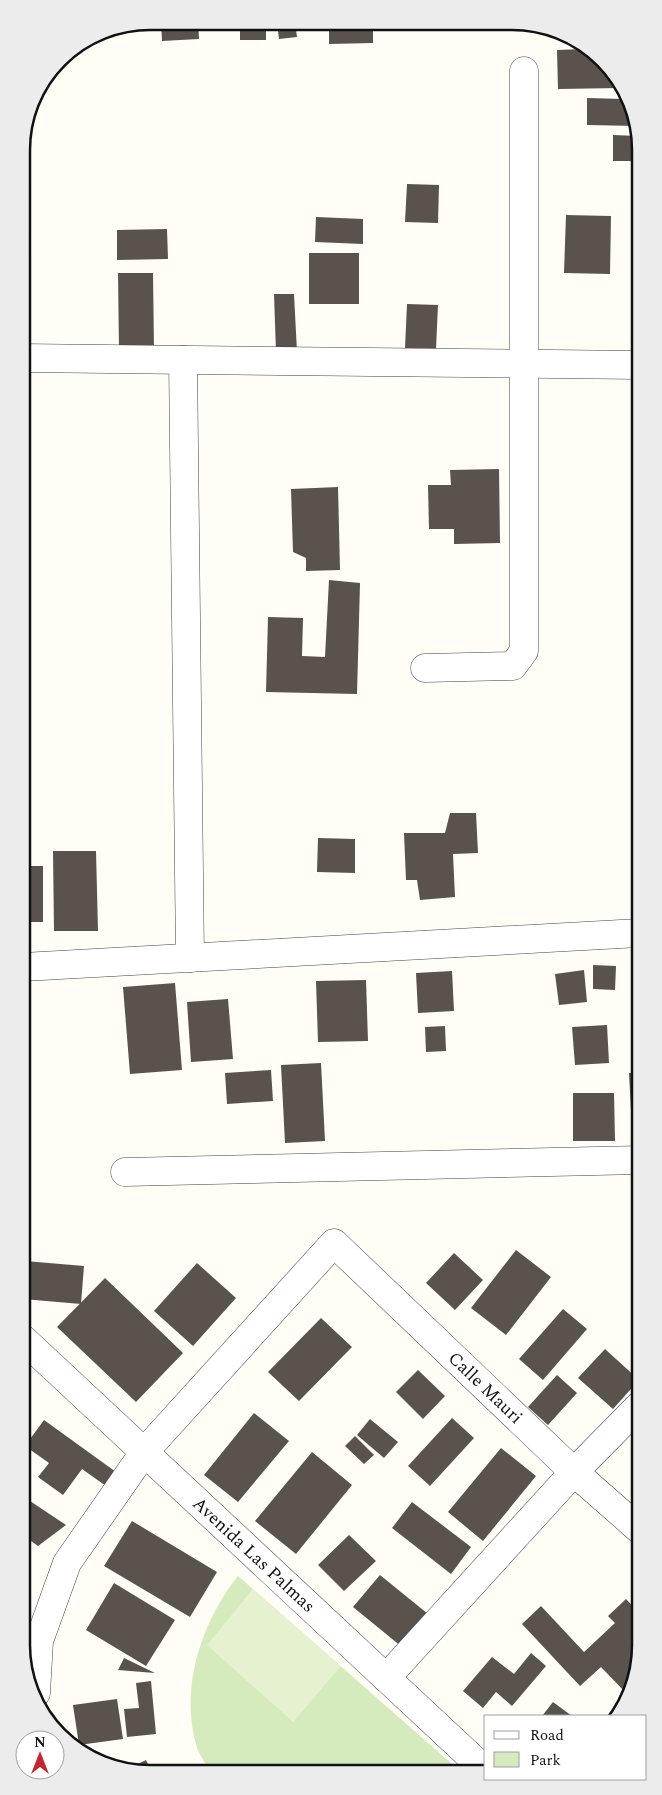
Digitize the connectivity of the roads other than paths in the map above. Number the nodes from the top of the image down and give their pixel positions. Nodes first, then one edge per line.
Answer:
1 (524, 71) dead end
2 (30, 358) edge
3 (184, 360) junction
4 (524, 364) junction
5 (632, 365) edge
6 (425, 668) dead end
7 (632, 933) edge
8 (190, 958) junction
9 (30, 967) edge
10 (632, 1160) edge
11 (125, 1172) dead end
12 (30, 1345) edge
13 (632, 1413) edge
14 (145, 1451) junction
15 (574, 1472) junction
16 (632, 1523) edge
17 (386, 1678) junction
18 (37, 1684) edge
19 (480, 1765) edge

1 - 4 street
2 - 3 street
3 - 4 street
3 - 8 street
4 - 5 street
4 - 6 street
7 - 8 street
8 - 9 street
10 - 11 street
12 - 14 street, Avenida Las Palmas
13 - 15 street
14 - 15 street, Calle Mauri
14 - 17 street, Avenida Las Palmas
14 - 18 street
15 - 16 street, Calle Mauri
15 - 17 street
17 - 19 street, Avenida Las Palmas

